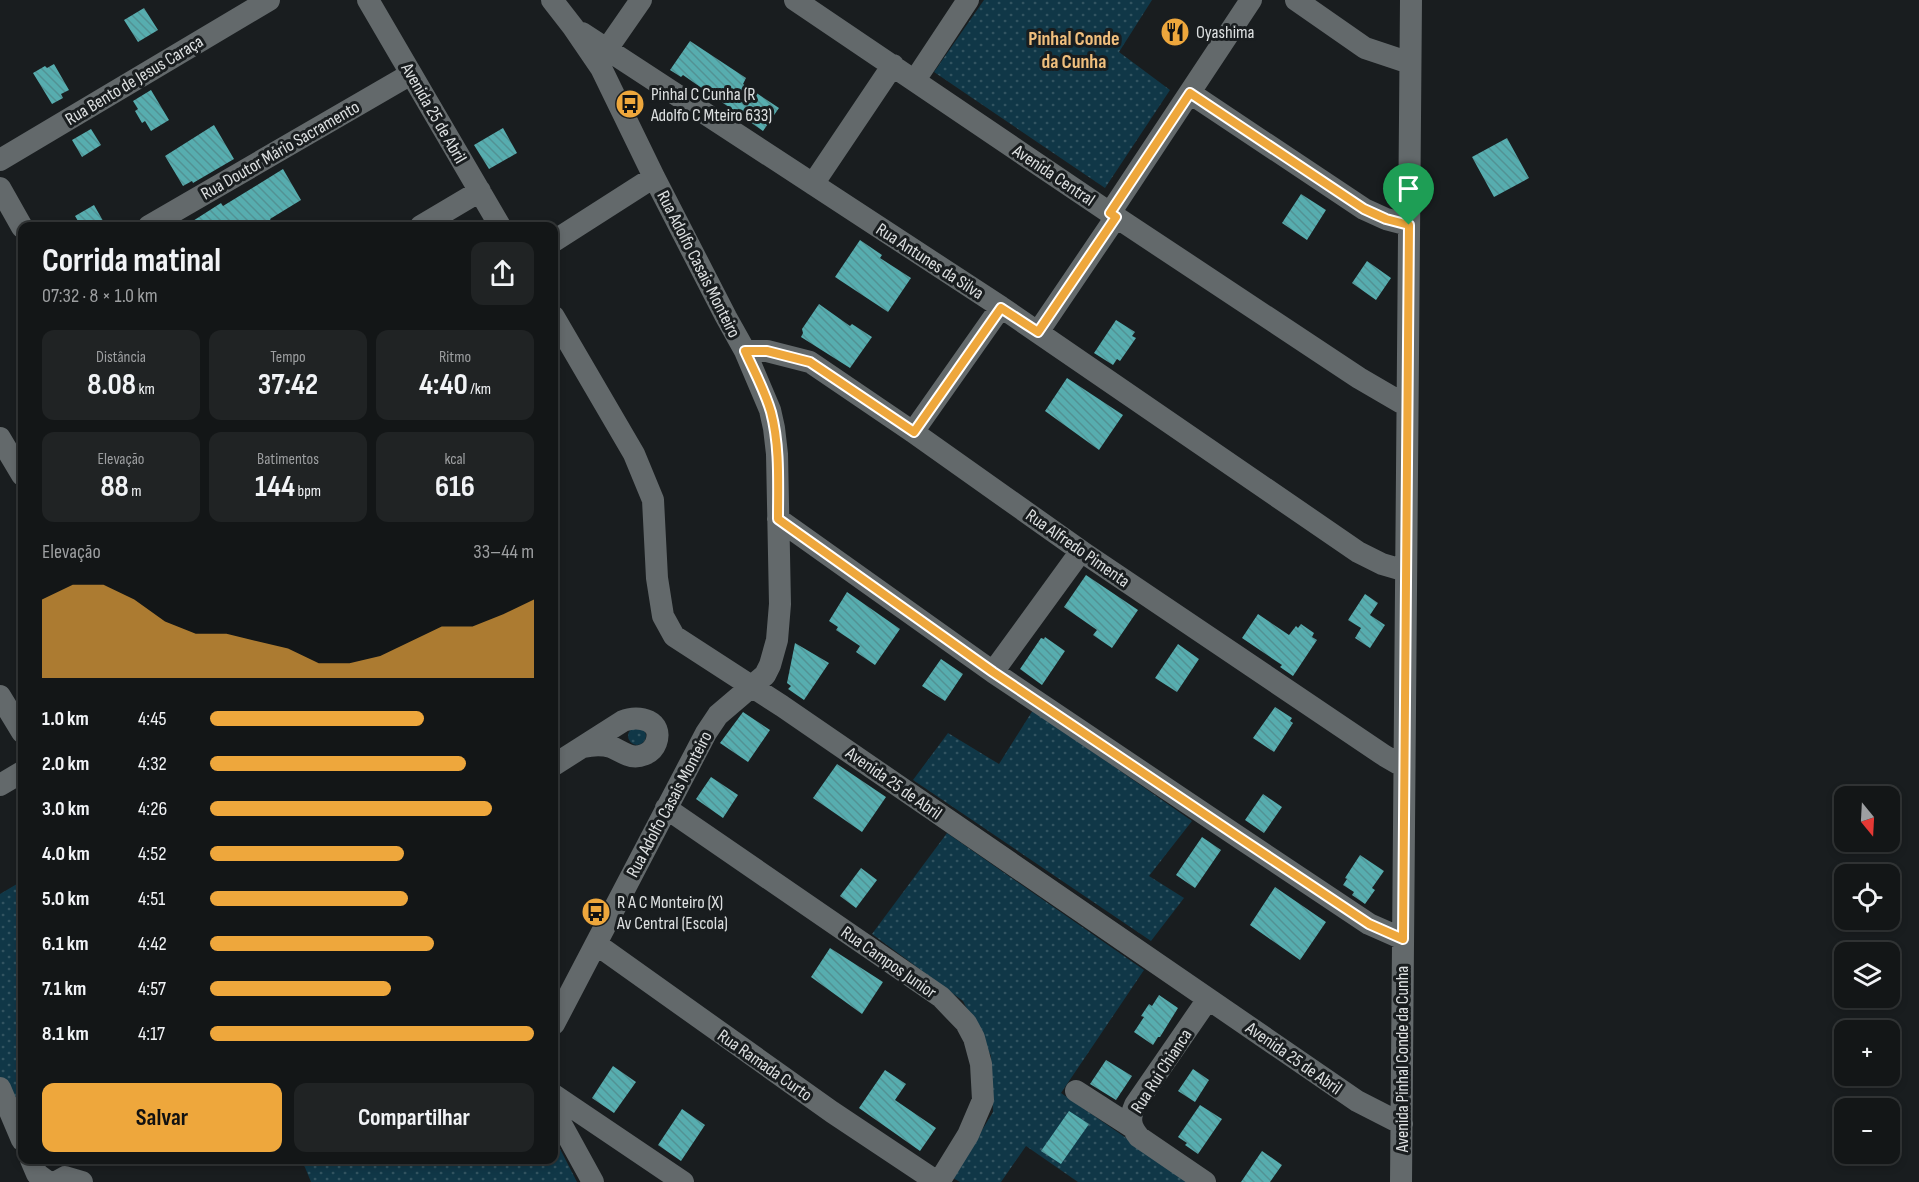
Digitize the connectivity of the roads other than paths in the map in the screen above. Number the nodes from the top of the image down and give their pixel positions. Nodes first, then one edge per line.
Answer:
1 (269, 0) edge
2 (368, 0) edge
3 (552, 0) edge
4 (641, 0) edge
5 (795, 0) edge
6 (968, 0) edge
7 (1251, 0) edge
8 (1296, 0) edge
9 (1411, 0) edge
10 (573, 27) junction
11 (607, 49) junction
12 (1410, 63) junction
13 (893, 65) junction
14 (411, 74) junction
15 (915, 80) junction
16 (1190, 93) junction
17 (0, 160) edge
18 (654, 177) junction
19 (813, 184) junction
20 (0, 188) edge
21 (480, 191) junction
22 (1113, 215) junction
23 (19, 222) edge
24 (156, 222) edge
25 (428, 222) edge
26 (498, 222) edge
27 (1409, 225) junction
28 (558, 238) edge
29 (1001, 308) junction
30 (558, 324) edge
31 (1038, 332) junction
32 (745, 351) junction
33 (1407, 406) junction
34 (914, 432) junction
35 (0, 438) edge
36 (18, 468) edge
37 (778, 519) junction
38 (1081, 551) junction
39 (1406, 571) junction
40 (993, 672) junction
41 (751, 686) junction
42 (0, 696) edge
43 (18, 725) edge
44 (583, 747) dead end
45 (558, 763) edge
46 (1404, 767) junction
47 (18, 774) edge
48 (0, 785) edge
49 (666, 808) junction
50 (1403, 939) junction
51 (596, 944) junction
52 (1208, 999) junction
53 (558, 1016) edge
54 (0, 1088) edge
55 (1076, 1091) dead end
56 (558, 1098) edge
57 (558, 1118) edge
58 (1402, 1124) junction
59 (1132, 1127) junction
60 (18, 1131) edge
61 (33, 1164) edge
62 (63, 1176) edge
63 (593, 1182) edge
64 (683, 1182) edge
65 (938, 1182) edge
66 (1205, 1182) edge
67 (1401, 1182) edge

1 - 17 street, Rua Bento de Jesus Caraça
2 - 14 street, Avenida 25 de Abril
3 - 10 street, Rua Adolfo Casais Monteiro
4 - 11 street
5 - 13 street, Avenida Central
6 - 15 street
7 - 16 street
8 - 12 street
9 - 12 street, Avenida Pinhal Conde da Cunha
10 - 11 street, Rua Antunes da Silva
10 - 18 street, Rua Adolfo Casais Monteiro
11 - 19 street, Rua Antunes da Silva
12 - 27 street, Avenida Pinhal Conde da Cunha
13 - 15 street, Avenida Central
13 - 19 street
14 - 21 street, Avenida 25 de Abril
14 - 24 street, Rua Doutor Mário Sacramento
15 - 22 street, Avenida Central
16 - 22 street
16 - 27 street
18 - 28 street
18 - 32 street, Rua Adolfo Casais Monteiro
19 - 29 street, Rua Antunes da Silva
20 - 23 street
21 - 25 street
21 - 26 street, Avenida 25 de Abril
22 - 31 street
22 - 33 street, Avenida Central
27 - 33 street, Avenida Pinhal Conde da Cunha
29 - 31 street, Rua Antunes da Silva
29 - 34 street
30 - 41 street, Avenida 25 de Abril
31 - 39 street, Rua Antunes da Silva
32 - 34 street, Rua Alfredo Pimenta
32 - 37 street, Rua Adolfo Casais Monteiro
33 - 39 street, Avenida Pinhal Conde da Cunha
34 - 38 street, Rua Alfredo Pimenta
35 - 36 street
37 - 40 street
37 - 41 street, Rua Adolfo Casais Monteiro
38 - 40 street
38 - 46 street, Rua Alfredo Pimenta
39 - 46 street, Avenida Pinhal Conde da Cunha
40 - 50 street
41 - 49 street, Rua Adolfo Casais Monteiro
41 - 52 street, Avenida 25 de Abril
42 - 43 street
44 - 45 street
46 - 50 street, Avenida Pinhal Conde da Cunha
47 - 48 street
49 - 51 street, Rua Adolfo Casais Monteiro
49 - 65 street, Rua Campos Junior
50 - 58 street, Avenida Pinhal Conde da Cunha
51 - 53 street, Rua Adolfo Casais Monteiro
51 - 65 street, Rua Ramada Curto
52 - 58 street, Avenida 25 de Abril
52 - 59 street, Rua Rui Chianca
54 - 60 street
55 - 59 street
56 - 64 street
57 - 63 street
58 - 67 street, Avenida Pinhal Conde da Cunha
59 - 66 street, Rua Rui Chianca
61 - 62 street

